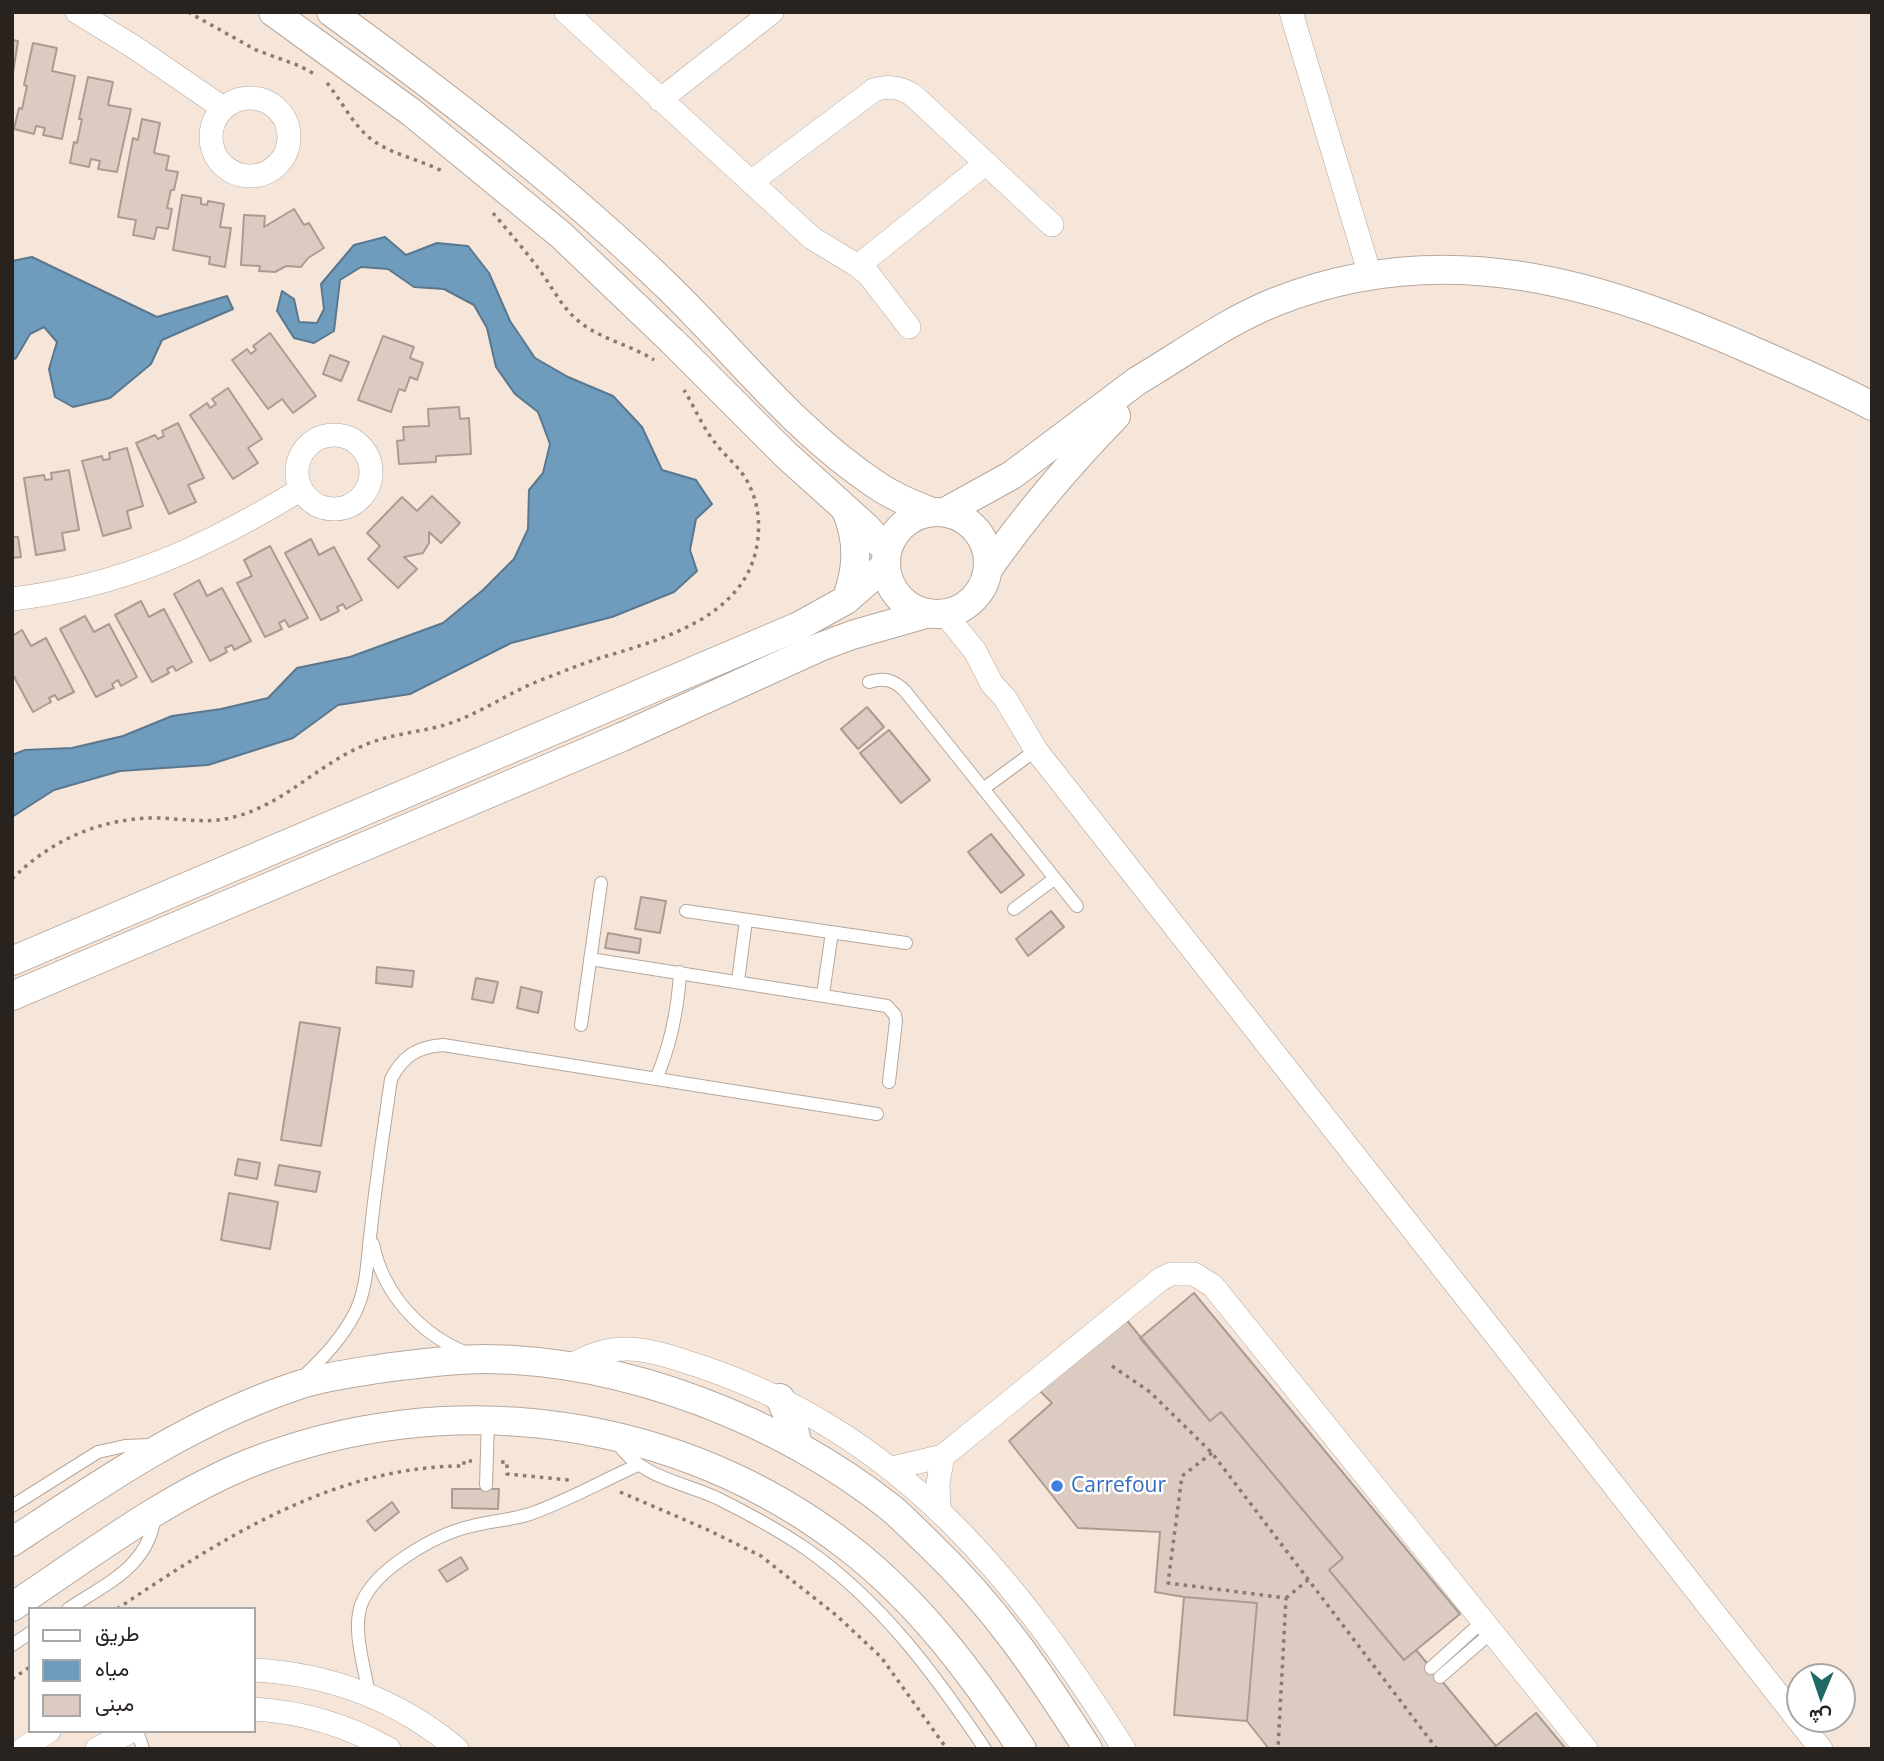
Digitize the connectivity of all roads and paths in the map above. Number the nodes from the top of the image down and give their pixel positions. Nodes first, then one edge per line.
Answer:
1 (78, 12) edge
2 (188, 12) edge
3 (274, 12) edge
4 (331, 12) edge
5 (566, 12) edge
6 (772, 12) edge
7 (1291, 12) edge
8 (660, 100) junction
9 (223, 108) dead end
10 (986, 163) junction
11 (447, 173) dead end
12 (751, 183) junction
13 (489, 208) dead end
14 (1052, 225) dead end
15 (858, 266) junction
16 (1370, 275) junction
17 (909, 327) dead end
18 (660, 365) dead end
19 (1159, 369) junction
20 (679, 383) dead end
21 (1872, 406) edge
22 (300, 490) dead end
23 (845, 507) junction
24 (938, 512) junction
25 (887, 558) junction
26 (988, 569) junction
27 (12, 599) edge
28 (846, 600) junction
29 (937, 613) junction
30 (869, 682) dead end
31 (1036, 750) junction
32 (983, 789) junction
33 (12, 879) edge
34 (1054, 879) junction
35 (601, 883) dead end
36 (1077, 906) dead end
37 (1014, 909) dead end
38 (686, 911) dead end
39 (746, 920) junction
40 (832, 932) junction
41 (906, 943) dead end
42 (590, 959) junction
43 (12, 961) edge
44 (680, 972) junction
45 (738, 981) junction
46 (823, 994) junction
47 (12, 996) edge
48 (580, 1026) dead end
49 (656, 1079) junction
50 (889, 1083) dead end
51 (877, 1114) dead end
52 (370, 1230) junction
53 (486, 1359) junction
54 (1112, 1366) dead end
55 (569, 1367) junction
56 (293, 1387) junction
57 (780, 1398) junction
58 (488, 1420) junction
59 (613, 1435) junction
60 (165, 1444) junction
61 (798, 1446) junction
62 (1213, 1453) junction
63 (943, 1456) junction
64 (486, 1462) junction
65 (638, 1465) junction
66 (892, 1468) junction
67 (486, 1485) dead end
68 (595, 1485) junction
69 (12, 1506) edge
70 (939, 1510) junction
71 (156, 1511) junction
72 (12, 1542) edge
73 (1308, 1580) junction
74 (1286, 1598) junction
75 (12, 1607) edge
76 (71, 1607) edge
77 (120, 1607) edge
78 (1488, 1626) junction
79 (28, 1634) edge
80 (12, 1645) edge
81 (28, 1668) edge
82 (256, 1670) edge
83 (1435, 1673) dead end
84 (12, 1679) edge
85 (369, 1695) junction
86 (256, 1709) edge
87 (46, 1733) edge
88 (127, 1733) edge
89 (23, 1749) edge
90 (97, 1749) edge
91 (389, 1749) edge
92 (457, 1749) edge
93 (947, 1749) edge
94 (985, 1749) edge
95 (1022, 1749) edge
96 (1088, 1749) edge
97 (1124, 1749) edge
98 (1279, 1749) edge
99 (1437, 1749) edge
100 (1586, 1749) edge
101 (1821, 1749) edge

1 - 9 street
2 - 11 path
3 - 23 street
4 - 24 street
5 - 8 street
6 - 8 street
7 - 16 street
8 - 12 street
10 - 12 street
10 - 14 street
10 - 15 street
12 - 15 street
13 - 18 path
15 - 17 street
16 - 19 street
16 - 21 street
19 - 24 street
19 - 26 street
20 - 33 path
22 - 27 street
23 - 25 street
23 - 28 street
24 - 25 street
24 - 26 street
25 - 28 street
25 - 29 street
26 - 29 street
28 - 43 street
29 - 31 street
29 - 47 street
30 - 32 lane
31 - 32 lane
31 - 101 street
32 - 34 lane
34 - 36 lane
34 - 37 lane
35 - 42 lane
38 - 39 lane
39 - 40 lane
39 - 45 lane
40 - 41 lane
40 - 46 lane
42 - 44 lane
42 - 48 lane
44 - 45 lane
44 - 49 lane
45 - 46 lane
46 - 50 lane
49 - 51 lane
49 - 52 lane
52 - 53 lane
52 - 56 lane
53 - 55 street
53 - 56 street
54 - 62 path
55 - 57 street
55 - 61 street
56 - 60 street
57 - 61 street
57 - 66 street
58 - 59 street
58 - 64 lane
58 - 71 street
59 - 65 lane
59 - 95 street
60 - 69 lane
60 - 72 street
61 - 96 street
62 - 73 path
62 - 74 path
63 - 66 street
63 - 70 street
63 - 78 street
64 - 67 lane
64 - 68 path
64 - 77 path
65 - 68 lane
65 - 94 lane
66 - 70 street
68 - 85 lane
68 - 93 path
70 - 97 street
71 - 75 street
71 - 76 lane
73 - 74 path
73 - 99 path
74 - 98 path
78 - 83 lane
78 - 100 street
79 - 80 lane
81 - 84 path
82 - 85 street
85 - 92 street
86 - 91 street
87 - 89 street
88 - 90 street

